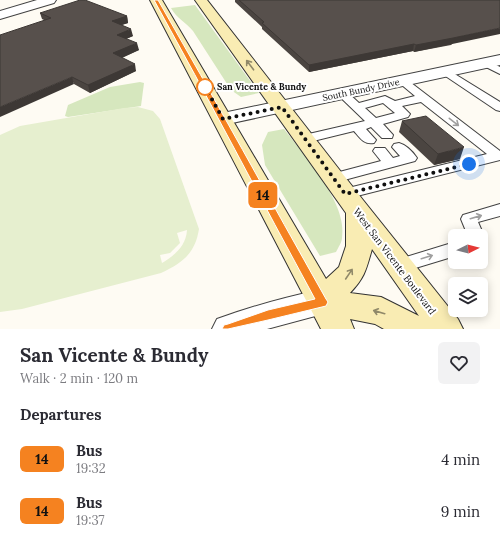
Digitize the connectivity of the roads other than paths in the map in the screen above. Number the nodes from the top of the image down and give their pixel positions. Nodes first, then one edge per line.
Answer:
1 (50, 0) edge
2 (156, 0) edge
3 (201, 0) edge
4 (0, 15) edge
5 (495, 64) edge
6 (445, 72) junction
7 (402, 81) junction
8 (343, 94) junction
9 (423, 98) junction
10 (393, 105) junction
11 (282, 107) junction
12 (357, 107) junction
13 (500, 107) edge
14 (223, 119) junction
15 (374, 123) junction
16 (356, 127) junction
17 (387, 135) dead end
18 (305, 139) junction
19 (369, 140) dead end
20 (399, 147) dead end
21 (380, 151) dead end
22 (499, 157) edge
23 (389, 163) junction
24 (345, 195) junction
25 (500, 210) edge
26 (473, 229) edge
27 (448, 251) edge
28 (399, 266) junction
29 (323, 302) junction
30 (228, 329) edge
31 (338, 329) edge
32 (413, 329) edge
33 (447, 329) edge

1 - 4 street
2 - 14 main road
11 -> 3 main road, West San Vicente Boulevard
5 - 6 street, South Bundy Drive
6 - 7 street, South Bundy Drive
6 - 13 lane
7 - 8 street, South Bundy Drive
7 - 9 lane
8 - 11 street, South Bundy Drive
8 - 12 lane
9 - 10 lane
9 -> 22 lane
10 - 12 lane
10 - 15 lane
11 - 14 street, South Bundy Drive
11 - 18 main road, West San Vicente Boulevard
12 - 15 lane
14 - 29 main road
15 - 16 lane
15 - 17 lane
16 - 18 lane
16 - 19 lane
18 - 24 main road, West San Vicente Boulevard
20 - 23 lane
21 - 23 lane
22 - 24 lane
23 - 24 lane
24 - 28 main road, West San Vicente Boulevard
29 -> 24 main road
26 -> 25 lane
28 -> 27 lane
28 - 33 main road, West San Vicente Boulevard
29 - 30 street
29 - 31 main road
32 -> 29 main road

